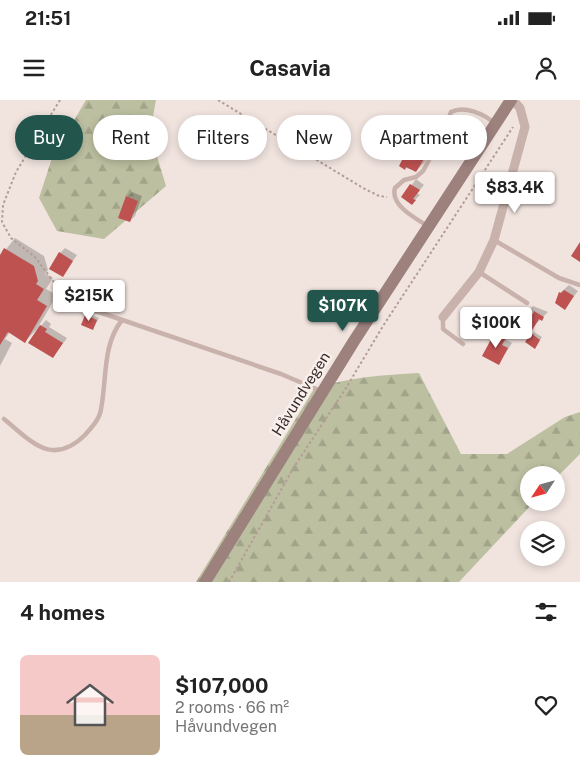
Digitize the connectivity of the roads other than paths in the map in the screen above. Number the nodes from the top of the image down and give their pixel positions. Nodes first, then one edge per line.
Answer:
1 (512, 100) edge
2 (496, 124) junction
3 (429, 227) junction
4 (494, 240) junction
5 (479, 272) junction
6 (580, 285) edge
7 (527, 303) dead end
8 (87, 308) road end
9 (443, 317) joint
10 (122, 320) junction
11 (463, 344) dead end
12 (322, 391) junction
13 (4, 419) dead end
14 (204, 582) edge

1 - 2 main road, Håvundvegen
1 - 4 street
2 - 3 main road, Håvundvegen
2 - 3 lane
3 - 12 main road, Håvundvegen
4 - 5 street
4 - 6 lane
5 - 7 lane
5 - 9 street
8 - 10 lane
9 - 11 lane
10 - 12 lane
10 - 13 lane
12 - 14 main road, Håvundvegen

